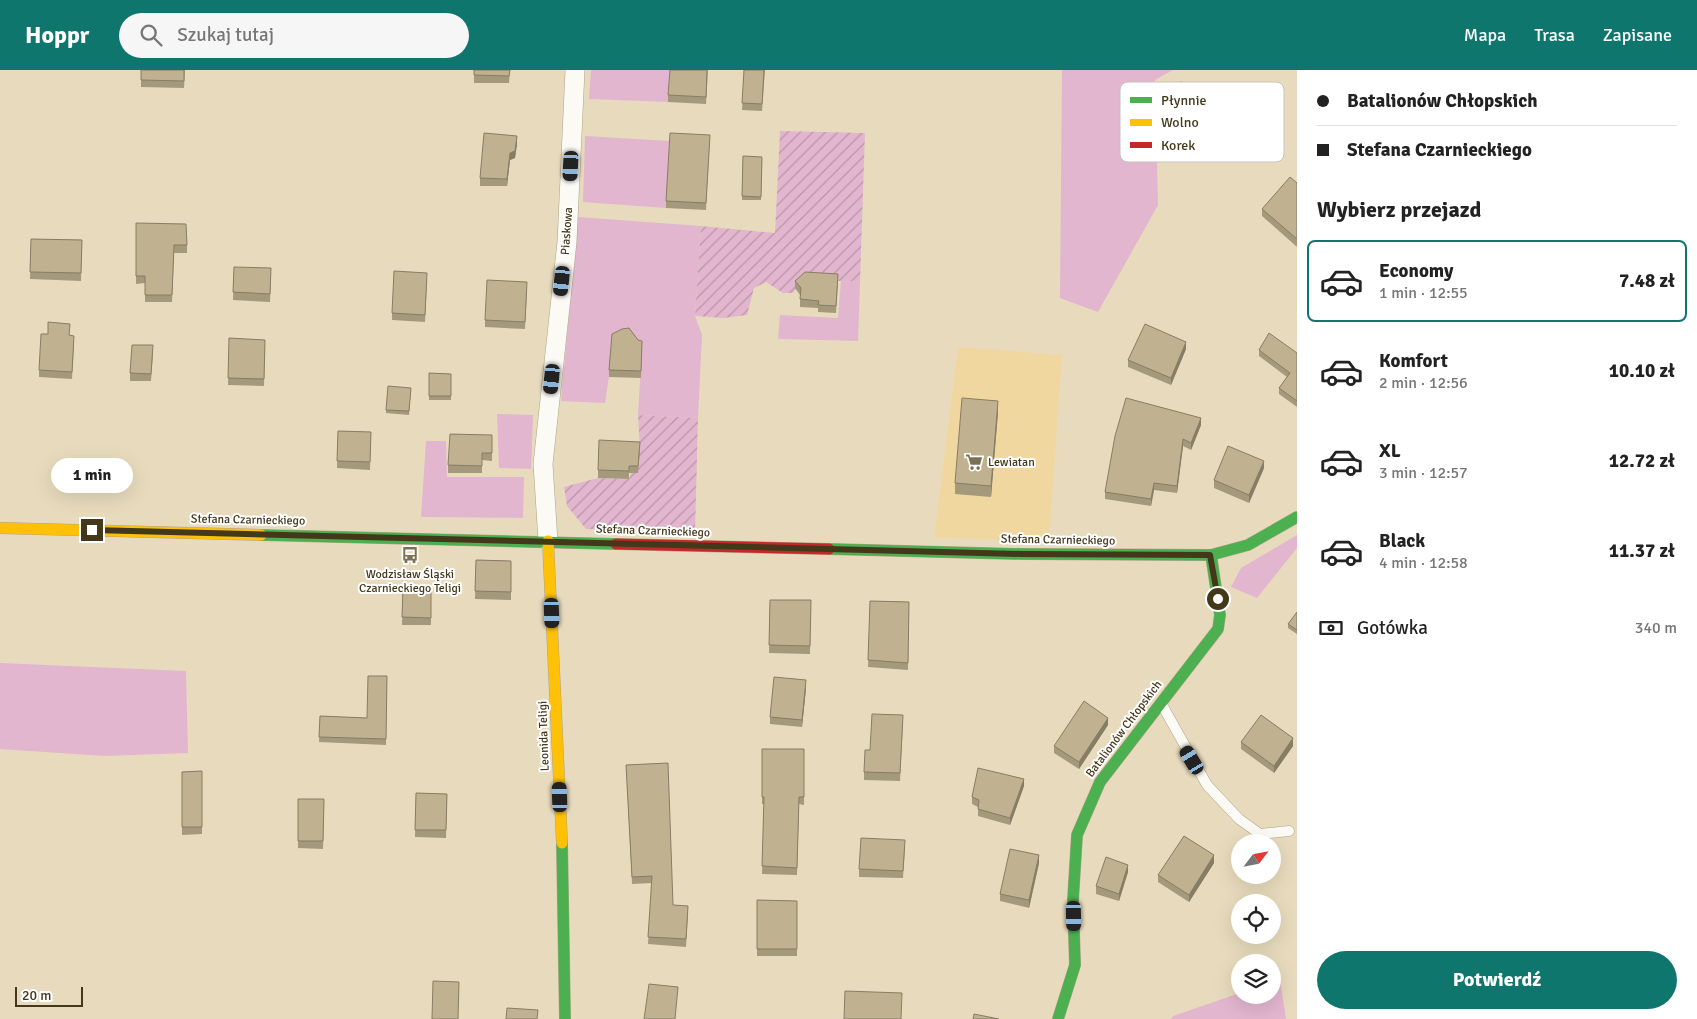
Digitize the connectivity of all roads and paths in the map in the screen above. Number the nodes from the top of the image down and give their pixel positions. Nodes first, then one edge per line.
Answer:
1 (575, 70) edge
2 (1297, 518) edge
3 (0, 528) edge
4 (548, 541) junction
5 (1210, 555) junction
6 (1161, 702) junction
7 (1289, 831) dead end
8 (565, 1019) edge
9 (1058, 1019) edge

1 - 4 street, Piaskowa
2 - 5 street, Stefana Czarnieckiego
3 - 4 street, Stefana Czarnieckiego
4 - 5 street, Stefana Czarnieckiego
4 - 8 street, Leonida Teligi
5 - 6 street, Batalionów Chłopskich
6 - 7 lane
6 - 9 street, Batalionów Chłopskich

